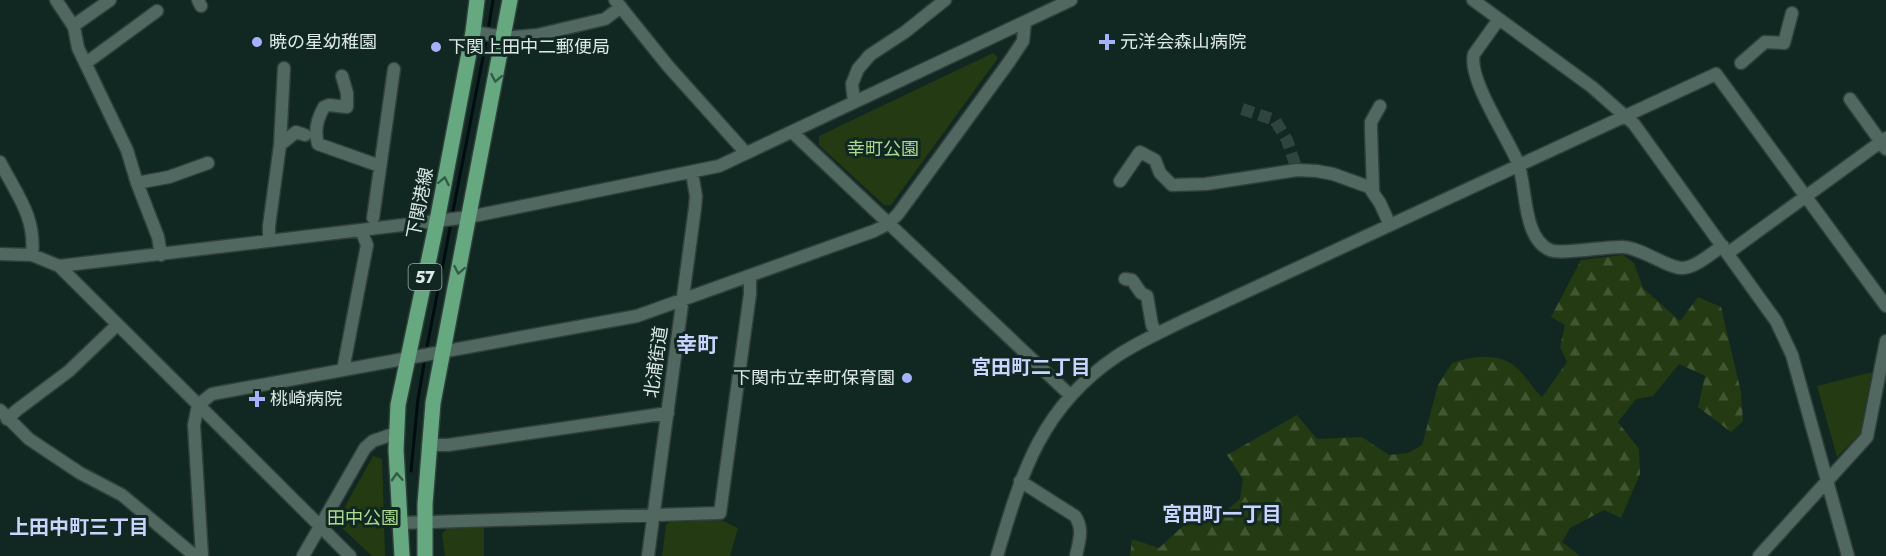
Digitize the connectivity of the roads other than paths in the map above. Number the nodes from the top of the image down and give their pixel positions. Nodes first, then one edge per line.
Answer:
1 (56, 0) edge
2 (110, 0) edge
3 (477, 0) edge
4 (510, 0) edge
5 (945, 0) edge
6 (1038, 0) edge
7 (1071, 0) edge
8 (1473, 0) edge
9 (618, 4) edge
10 (157, 11) dead end
11 (1043, 13) junction
12 (1792, 13) dead end
13 (1499, 19) junction
14 (1025, 22) junction
15 (73, 26) junction
16 (477, 32) junction
17 (504, 36) junction
18 (86, 63) junction
19 (1741, 63) dead end
20 (284, 68) dead end
21 (394, 69) dead end
22 (342, 76) dead end
23 (1850, 99) dead end
24 (854, 102) junction
25 (1380, 106) dead end
26 (1626, 116) junction
27 (792, 132) junction
28 (305, 135) dead end
29 (1884, 143) edge
30 (280, 145) junction
31 (746, 153) junction
32 (0, 162) edge
33 (208, 163) dead end
34 (1519, 165) junction
35 (380, 166) junction
36 (692, 173) junction
37 (1120, 181) dead end
38 (136, 183) junction
39 (1373, 190) junction
40 (1806, 196) junction
41 (373, 218) dead end
42 (452, 219) junction
43 (888, 224) junction
44 (1390, 225) junction
45 (361, 230) junction
46 (269, 241) junction
47 (1725, 250) junction
48 (0, 254) edge
49 (32, 255) junction
50 (161, 255) junction
51 (59, 266) junction
52 (750, 276) junction
53 (1125, 279) dead end
54 (683, 299) junction
55 (1886, 306) edge
56 (117, 325) junction
57 (1157, 334) junction
58 (1886, 341) edge
59 (439, 352) junction
60 (412, 357) junction
61 (343, 370) junction
62 (1071, 396) junction
63 (198, 405) junction
64 (668, 413) junction
65 (4, 415) edge
66 (396, 433) junction
67 (428, 445) junction
68 (1020, 481) junction
69 (1827, 481) junction
70 (654, 515) junction
71 (424, 522) junction
72 (400, 523) junction
73 (320, 527) junction
74 (195, 556) edge
75 (202, 556) edge
76 (303, 556) edge
77 (350, 556) edge
78 (402, 556) edge
79 (425, 556) edge
80 (648, 556) edge
81 (997, 556) edge
82 (1076, 556) edge
83 (1760, 556) edge
84 (1848, 556) edge

1 - 15 street
2 - 15 street
3 - 16 main road, 下関港線 / 57
4 - 17 main road, 下関港線 / 57
5 - 24 street
6 - 11 street
7 - 11 street
8 - 13 street
9 - 17 street
9 - 31 street
10 - 18 street
11 - 14 street
12 - 19 street
13 - 26 street
13 - 34 street
14 - 24 street
14 - 43 street
15 - 18 street
16 - 17 street
42 -> 16 main road, 下関港線 / 57
17 -> 42 main road, 下関港線 / 57
18 - 38 street
20 - 30 street
21 - 35 street
22 - 35 street
23 - 29 street
24 - 27 street
25 - 39 street
26 - 34 street
26 - 40 street
26 - 47 street
27 - 31 street
27 - 43 street
28 - 30 street
29 - 40 street
30 - 46 street
31 - 36 street
32 - 49 street
33 - 38 street
34 - 44 street
34 - 47 street
35 - 41 street
36 - 42 street
36 - 54 street, 北浦街道
37 - 39 street
38 - 50 street
39 - 44 street
40 - 47 street
40 - 55 street
42 - 45 street
42 -> 59 main road, 下関港線 / 57
42 - 60 main road, 下関港線 / 57
43 - 52 street
43 - 62 street
44 - 57 street
45 - 46 street
45 - 61 street
46 - 50 street
47 - 69 street
48 - 49 street
49 - 51 street
50 - 51 street
51 - 56 street
52 - 54 street
52 - 70 street
53 - 57 street
54 - 59 street
54 - 64 street, 北浦街道
56 - 63 street
56 - 65 street
57 - 62 street
58 - 69 street
59 - 60 street
59 - 67 main road, 下関港線 / 57
60 - 61 street
60 - 66 main road, 下関港線 / 57
61 - 63 street
62 - 68 street
63 - 73 street
63 - 75 street
64 - 67 street
64 - 70 street, 北浦街道
65 - 74 street
72 -> 66 main road, 下関港線 / 57
66 - 73 street
67 - 71 main road, 下関港線 / 57
68 - 81 street
68 - 82 street
69 - 83 street
69 - 84 street
70 - 71 street
70 - 80 street, 北浦街道
71 - 72 street
71 - 79 main road, 下関港線 / 57
72 - 78 main road, 下関港線 / 57
73 - 76 street
73 - 77 street

